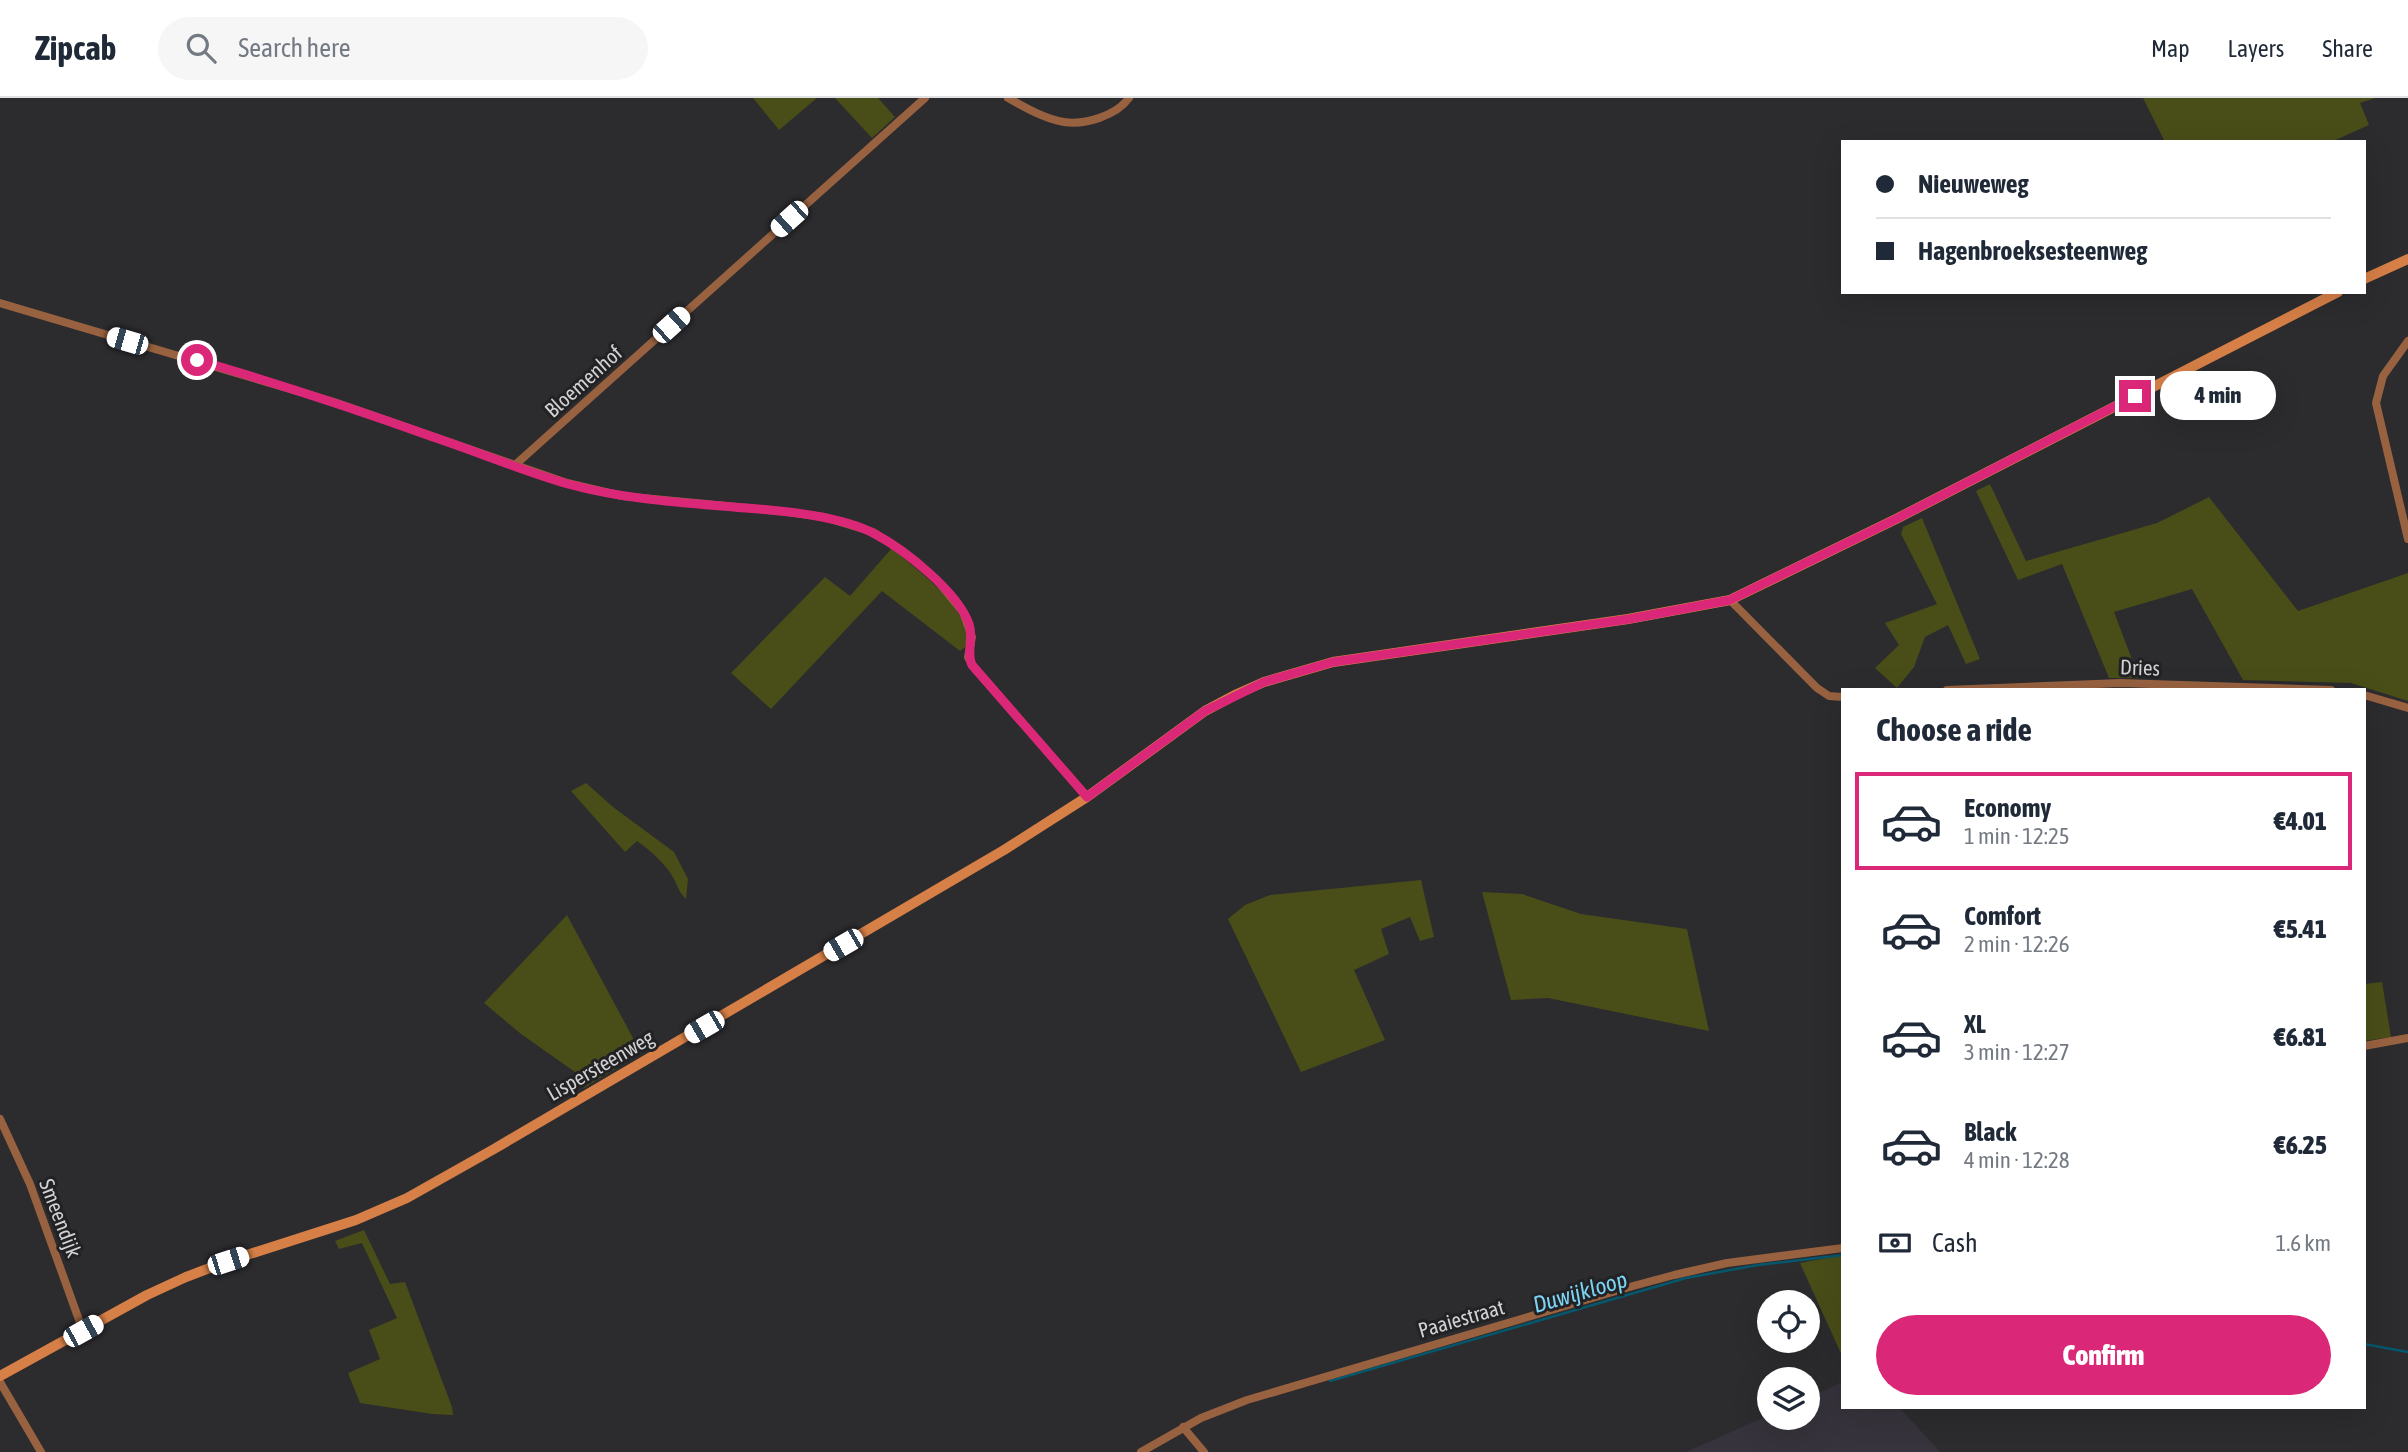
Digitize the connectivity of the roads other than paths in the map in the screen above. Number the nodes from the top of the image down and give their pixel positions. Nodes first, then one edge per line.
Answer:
1 (925, 98) edge
2 (1008, 98) edge
3 (1129, 98) edge
4 (2408, 259) edge
5 (2366, 278) edge
6 (2334, 294) edge
7 (2, 306) edge
8 (2408, 341) edge
9 (515, 465) junction
10 (2408, 539) edge
11 (1730, 600) junction
12 (1997, 688) edge
13 (2271, 688) edge
14 (2366, 696) edge
15 (1841, 697) edge
16 (2408, 708) edge
17 (1087, 797) junction
18 (2408, 1038) edge
19 (2366, 1046) edge
20 (0, 1119) edge
21 (1841, 1248) edge
22 (83, 1331) junction
23 (0, 1376) edge
24 (0, 1382) edge
25 (1184, 1427) junction
26 (41, 1452) edge
27 (1141, 1452) edge
28 (1204, 1452) edge

1 - 9 street, Bloemenhof
2 - 3 street
4 - 5 street
6 - 11 street, Lispersteenweg
7 - 9 street
8 - 10 street
9 - 17 street
11 - 15 street
11 - 17 street, Lispersteenweg
12 - 13 street, Dries
14 - 16 street
17 - 22 street, Lispersteenweg
18 - 19 street
20 - 22 street, Smeendijk
21 - 25 street, Paaiestraat
22 - 23 street, Lispersteenweg
24 - 26 street
25 - 27 street, Paaiestraat
25 - 28 street

